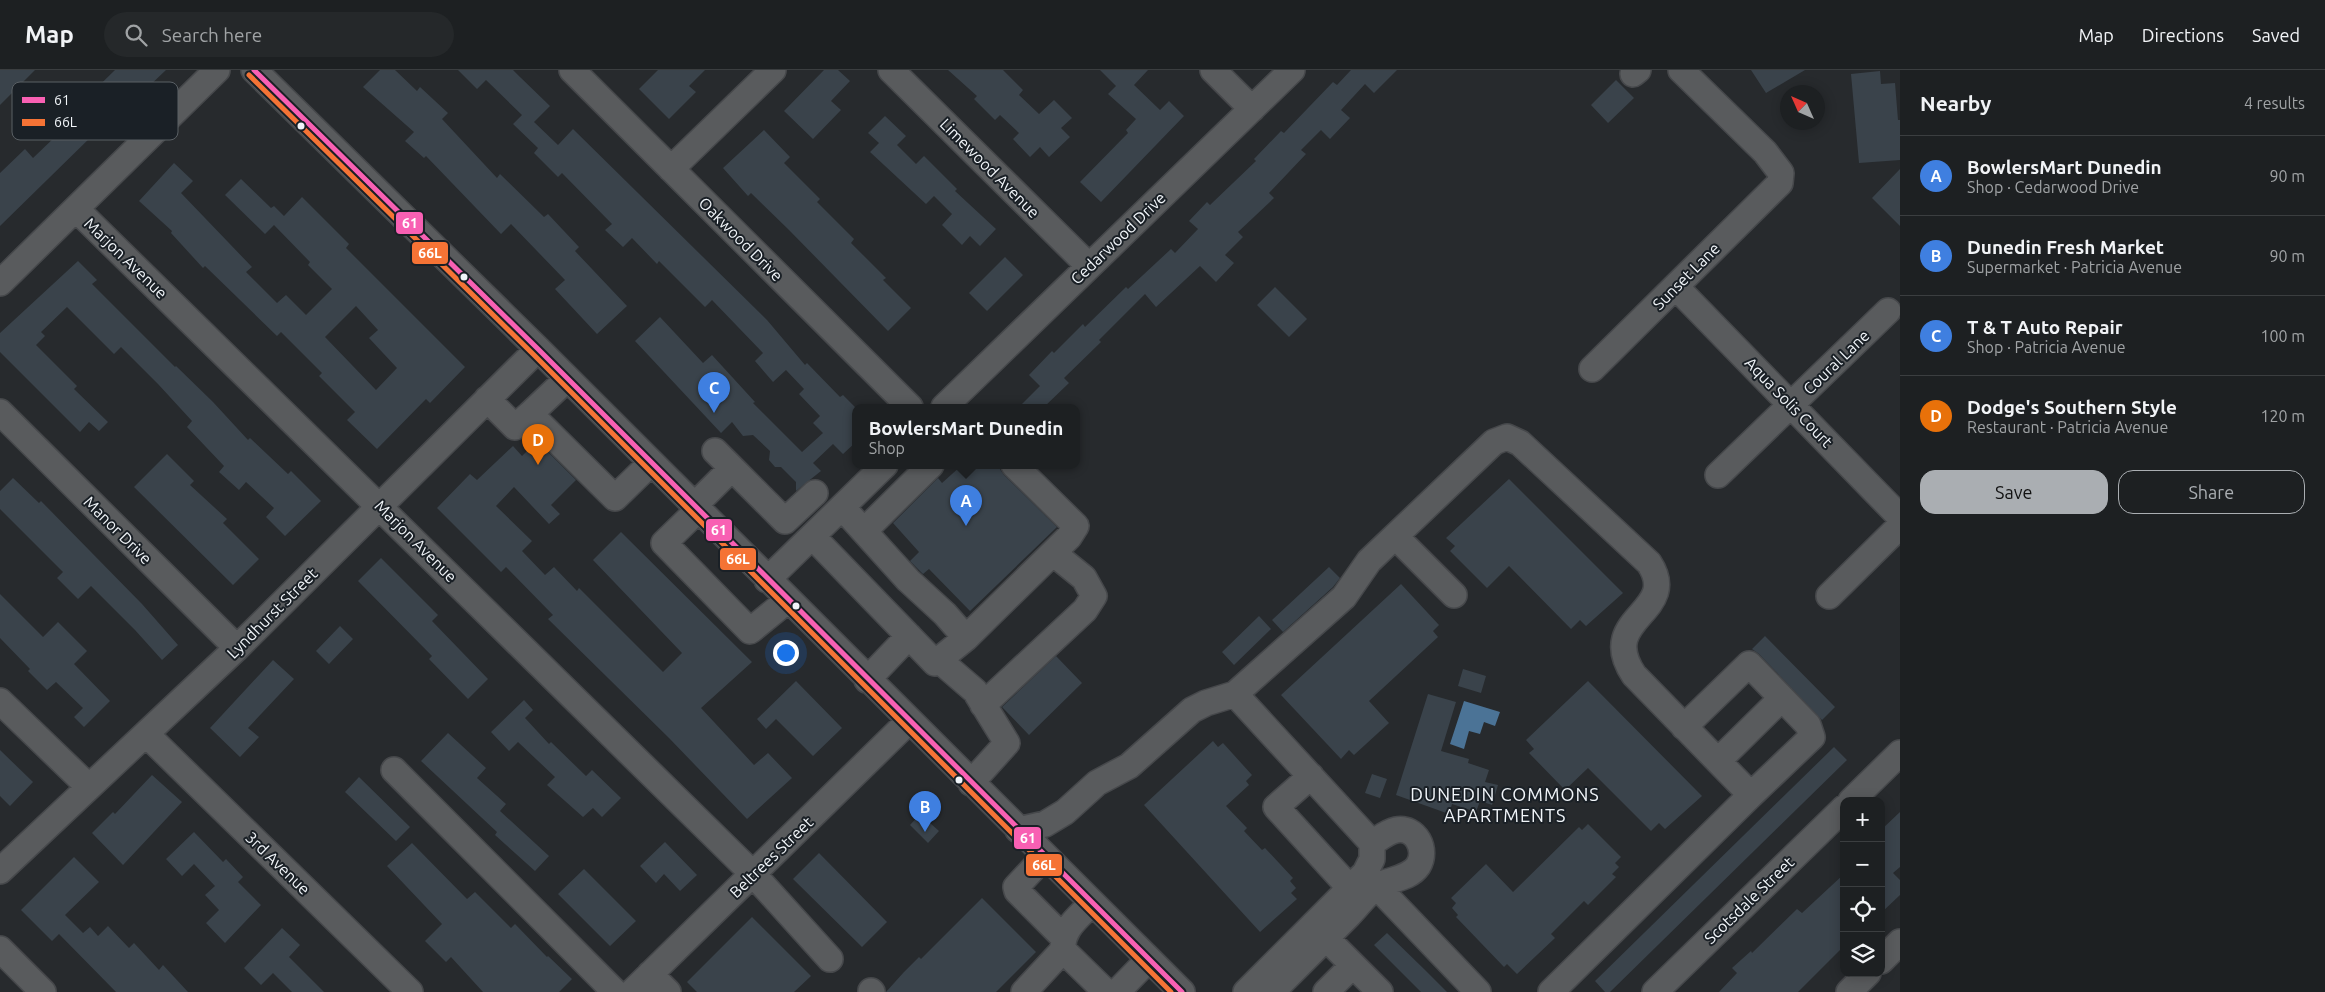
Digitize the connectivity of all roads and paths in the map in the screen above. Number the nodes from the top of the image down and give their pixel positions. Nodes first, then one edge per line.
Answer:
1 (217, 70) edge
2 (254, 70) edge
3 (572, 70) edge
4 (773, 70) edge
5 (891, 70) edge
6 (1213, 70) edge
7 (1292, 70) edge
8 (1681, 70) edge
9 (178, 108) edge
10 (1252, 109) junction
11 (146, 140) edge
12 (671, 168) junction
13 (76, 209) junction
14 (1089, 266) junction
15 (0, 283) edge
16 (1676, 287) junction
17 (1888, 311) dead end
18 (538, 349) junction
19 (1592, 369) dead end
20 (567, 379) junction
21 (487, 399) junction
22 (907, 404) edge
23 (951, 404) edge
24 (1792, 404) junction
25 (0, 412) edge
26 (530, 414) junction
27 (715, 451) dead end
28 (651, 463) junction
29 (732, 468) junction
30 (881, 469) edge
31 (927, 469) edge
32 (1018, 469) edge
33 (1718, 474) dead end
34 (815, 493) dead end
35 (379, 505) junction
36 (842, 507) junction
37 (696, 508) junction
38 (1900, 517) edge
39 (1900, 526) edge
40 (864, 531) junction
41 (812, 536) junction
42 (1396, 536) junction
43 (1053, 553) junction
44 (767, 580) junction
45 (1454, 595) dead end
46 (1829, 596) dead end
47 (788, 600) junction
48 (909, 636) junction
49 (966, 638) junction
50 (237, 648) junction
51 (939, 660) junction
52 (867, 680) junction
53 (1235, 694) junction
54 (1782, 698) junction
55 (0, 701) edge
56 (983, 705) junction
57 (909, 721) junction
58 (1684, 727) junction
59 (146, 734) junction
60 (1900, 753) edge
61 (1718, 761) junction
62 (394, 770) dead end
63 (1311, 776) junction
64 (971, 783) junction
65 (89, 787) junction
66 (1751, 795) junction
67 (1855, 797) edge
68 (1840, 812) edge
69 (1018, 830) junction
70 (1372, 843) junction
71 (1045, 856) junction
72 (0, 871) edge
73 (753, 874) junction
74 (1363, 882) junction
75 (1092, 903) junction
76 (1320, 931) junction
77 (1900, 942) edge
78 (1063, 943) junction
79 (0, 948) edge
80 (1885, 957) edge
81 (830, 959) dead end
82 (1154, 964) junction
83 (1353, 965) junction
84 (650, 974) junction
85 (1864, 977) edge
86 (43, 992) edge
87 (410, 992) edge
88 (615, 992) edge
89 (632, 992) edge
90 (668, 992) edge
91 (1024, 992) edge
92 (1106, 992) edge
93 (1117, 992) edge
94 (1138, 992) edge
95 (1182, 992) edge
96 (1246, 992) edge
97 (1272, 992) edge
98 (1326, 992) edge
99 (1380, 992) edge
100 (1478, 992) edge
101 (1551, 992) edge
102 (1655, 992) edge
103 (1849, 992) edge

1 - 9 street
2 - 18 street
3 - 12 street, Oakwood Drive
4 - 12 street
5 - 14 street, Limewood Avenue
6 - 10 street
7 - 10 street, Cedarwood Drive
8 - 16 street, Sunset Lane
10 - 14 street, Cedarwood Drive
11 - 13 street
12 - 22 street, Oakwood Drive
13 - 15 street
13 - 35 street, Marjon Avenue
14 - 23 street, Cedarwood Drive
16 - 19 street, Sunset Lane
16 - 24 street, Aqua Solis Court
17 - 24 street, Coural Lane
18 - 20 street
18 - 21 street, Lyndhurst Street
20 - 26 street
20 - 28 street
21 - 26 street
21 - 35 street, Lyndhurst Street
24 - 33 street, Coural Lane
24 - 38 street, Aqua Solis Court
25 - 50 street, Manor Drive
26 - 28 street
27 - 29 street
28 - 37 street
29 - 34 street
29 - 37 street
30 - 36 street
31 - 40 street
32 - 43 street
35 - 50 street, Lyndhurst Street
35 - 73 street, Marjon Avenue
36 - 40 street
36 - 41 street
37 - 44 street
37 - 47 street
39 - 46 street
40 - 49 street
41 - 44 street
41 - 48 street
42 - 45 street
42 - 53 street
42 - 58 street
43 - 49 street
43 - 56 street
44 - 47 street
47 - 52 street
48 - 51 street
48 - 52 street
49 - 51 street
50 - 59 street, Lyndhurst Street
51 - 56 street
52 - 57 street
53 - 63 street
53 - 69 street
54 - 58 street
54 - 61 street
54 - 66 street
55 - 65 street
56 - 64 street
57 - 64 street
57 - 73 street, Beltrees Street
58 - 61 street
59 - 65 street, Lyndhurst Street
59 - 87 street, 3rd Avenue
60 - 67 street
61 - 66 street
62 - 88 street
63 - 70 street
63 - 74 street
64 - 69 street
65 - 72 street, Lyndhurst Street
66 - 101 street
68 - 102 street, Scotsdale Street
69 - 71 street
70 - 74 street
70 - 74 street
71 - 75 street
71 - 78 street
73 - 81 street, Marjon Avenue
73 - 84 street, Beltrees Street
74 - 76 street
74 - 100 street
75 - 78 street
75 - 82 street
76 - 83 street
76 - 96 street
76 - 97 street
77 - 80 street
78 - 91 street
78 - 92 street
79 - 86 street
82 - 93 street
82 - 94 street
82 - 95 street
83 - 98 street
83 - 99 street
84 - 89 street, Beltrees Street
84 - 90 street
85 - 103 street

